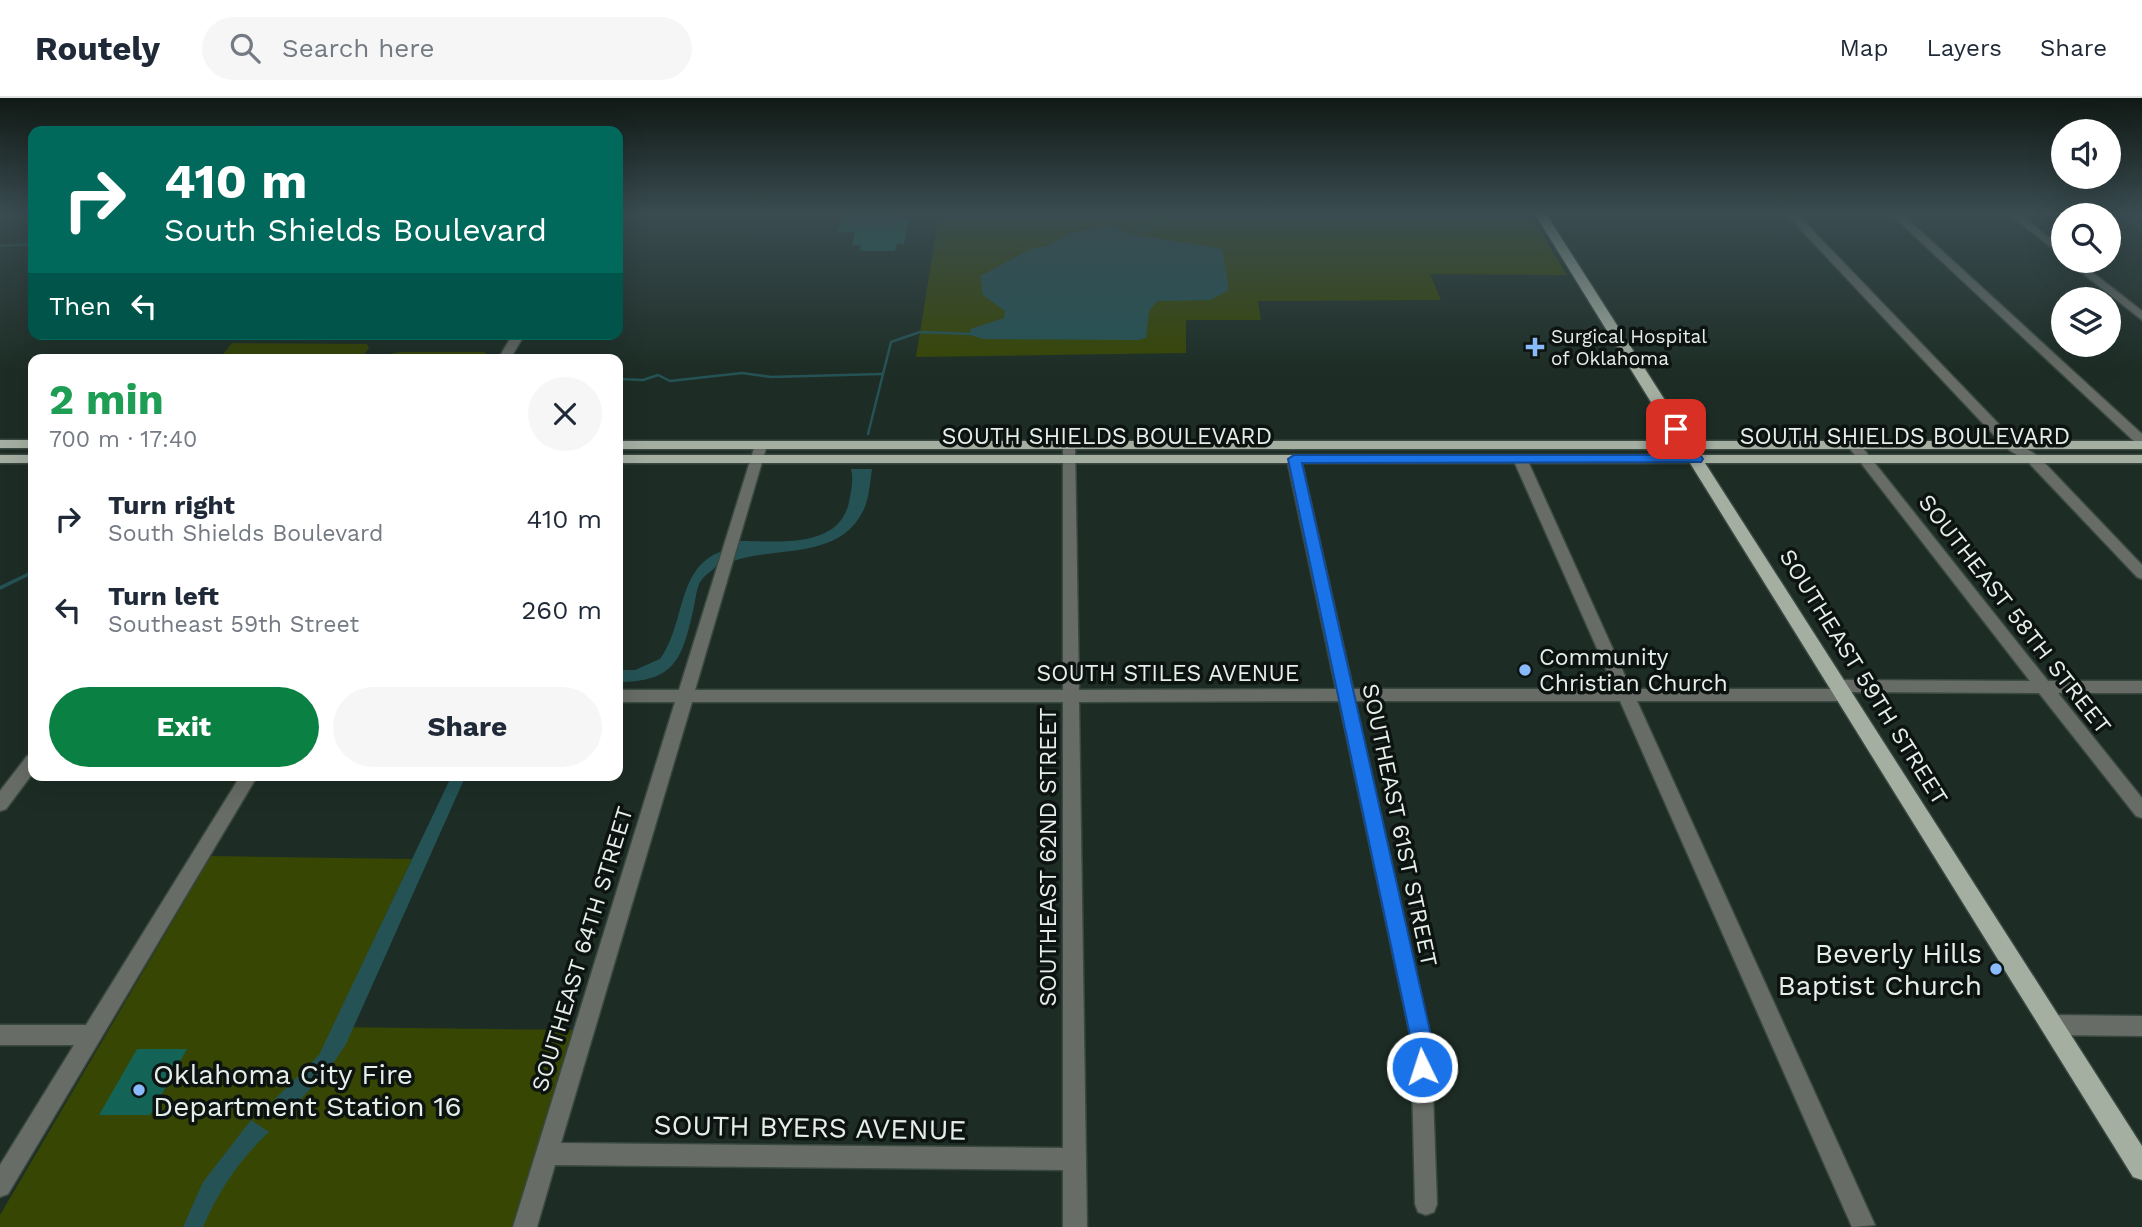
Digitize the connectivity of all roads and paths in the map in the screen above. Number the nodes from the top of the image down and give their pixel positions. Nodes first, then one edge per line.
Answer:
1 (1574, 267) edge
2 (1841, 267) edge
3 (1953, 267) edge
4 (2087, 273) edge
5 (2142, 317) edge
6 (2142, 443) edge
7 (0, 444) edge
8 (28, 444) edge
9 (623, 445) edge
10 (1686, 445) junction
11 (1853, 445) junction
12 (2011, 445) junction
13 (759, 452) junction
14 (1069, 452) junction
15 (1378, 452) junction
16 (0, 459) edge
17 (28, 459) edge
18 (623, 459) edge
19 (1294, 459) junction
20 (1520, 459) junction
21 (1697, 459) junction
22 (1865, 459) junction
23 (2033, 459) junction
24 (2142, 459) edge
25 (2142, 574) edge
26 (2142, 687) edge
27 (2045, 688) junction
28 (1842, 691) junction
29 (623, 695) edge
30 (685, 695) junction
31 (1626, 695) junction
32 (1347, 696) junction
33 (1072, 697) junction
34 (28, 768) edge
35 (246, 781) edge
36 (0, 804) edge
37 (2142, 811) edge
38 (2052, 1025) junction
39 (2142, 1026) edge
40 (0, 1035) edge
41 (91, 1035) junction
42 (546, 1154) junction
43 (1074, 1159) junction
44 (2142, 1168) edge
45 (0, 1186) edge
46 (1426, 1204) dead end
47 (1863, 1225) dead end
48 (525, 1227) edge
49 (1075, 1227) edge

1 - 10 main road, SOUTHEAST 59TH STREET
2 - 12 street
3 - 6 street
4 - 5 street
6 - 12 main road, SOUTH SHIELDS BOULEVARD
7 - 8 main road
9 - 13 main road, SOUTH SHIELDS BOULEVARD
10 - 11 main road, SOUTH SHIELDS BOULEVARD
10 - 15 main road, SOUTH SHIELDS BOULEVARD
10 - 21 main road, SOUTHEAST 59TH STREET
11 - 12 main road, SOUTH SHIELDS BOULEVARD
11 - 22 street, SOUTHEAST 58TH STREET
12 - 23 street
13 - 14 main road, SOUTH SHIELDS BOULEVARD
13 - 18 main road, SOUTH SHIELDS BOULEVARD
13 - 30 street, SOUTHEAST 64TH STREET
14 - 15 main road, SOUTH SHIELDS BOULEVARD
14 - 19 main road, SOUTH SHIELDS BOULEVARD
14 - 33 street, SOUTHEAST 62ND STREET
15 - 19 main road, SOUTH SHIELDS BOULEVARD
15 - 20 main road, SOUTH SHIELDS BOULEVARD
16 - 17 main road
19 - 32 street, SOUTHEAST 61ST STREET
20 - 21 main road, SOUTH SHIELDS BOULEVARD
20 - 31 street
21 - 22 main road, SOUTH SHIELDS BOULEVARD
21 - 28 main road, SOUTHEAST 59TH STREET
22 - 23 main road, SOUTH SHIELDS BOULEVARD
22 - 27 street, SOUTHEAST 58TH STREET
23 - 24 main road, SOUTH SHIELDS BOULEVARD
23 - 25 street
26 - 27 street, SOUTH STILES AVENUE
27 - 28 street, SOUTH STILES AVENUE
27 - 37 street, SOUTHEAST 58TH STREET
28 - 31 street, SOUTH STILES AVENUE
28 - 38 main road, SOUTHEAST 59TH STREET
29 - 30 street, SOUTH STILES AVENUE
30 - 33 street, SOUTH STILES AVENUE
30 - 42 street, SOUTHEAST 64TH STREET
31 - 32 street, SOUTH STILES AVENUE
31 - 47 street
32 - 33 street, SOUTH STILES AVENUE
32 - 46 street, SOUTHEAST 61ST STREET
33 - 43 street, SOUTHEAST 62ND STREET
34 - 36 street
35 - 41 street
38 - 39 street
38 - 44 main road, SOUTHEAST 59TH STREET
40 - 41 street
41 - 45 street
42 - 43 street, SOUTH BYERS AVENUE
42 - 48 street, SOUTHEAST 64TH STREET
43 - 49 street, SOUTHEAST 62ND STREET

